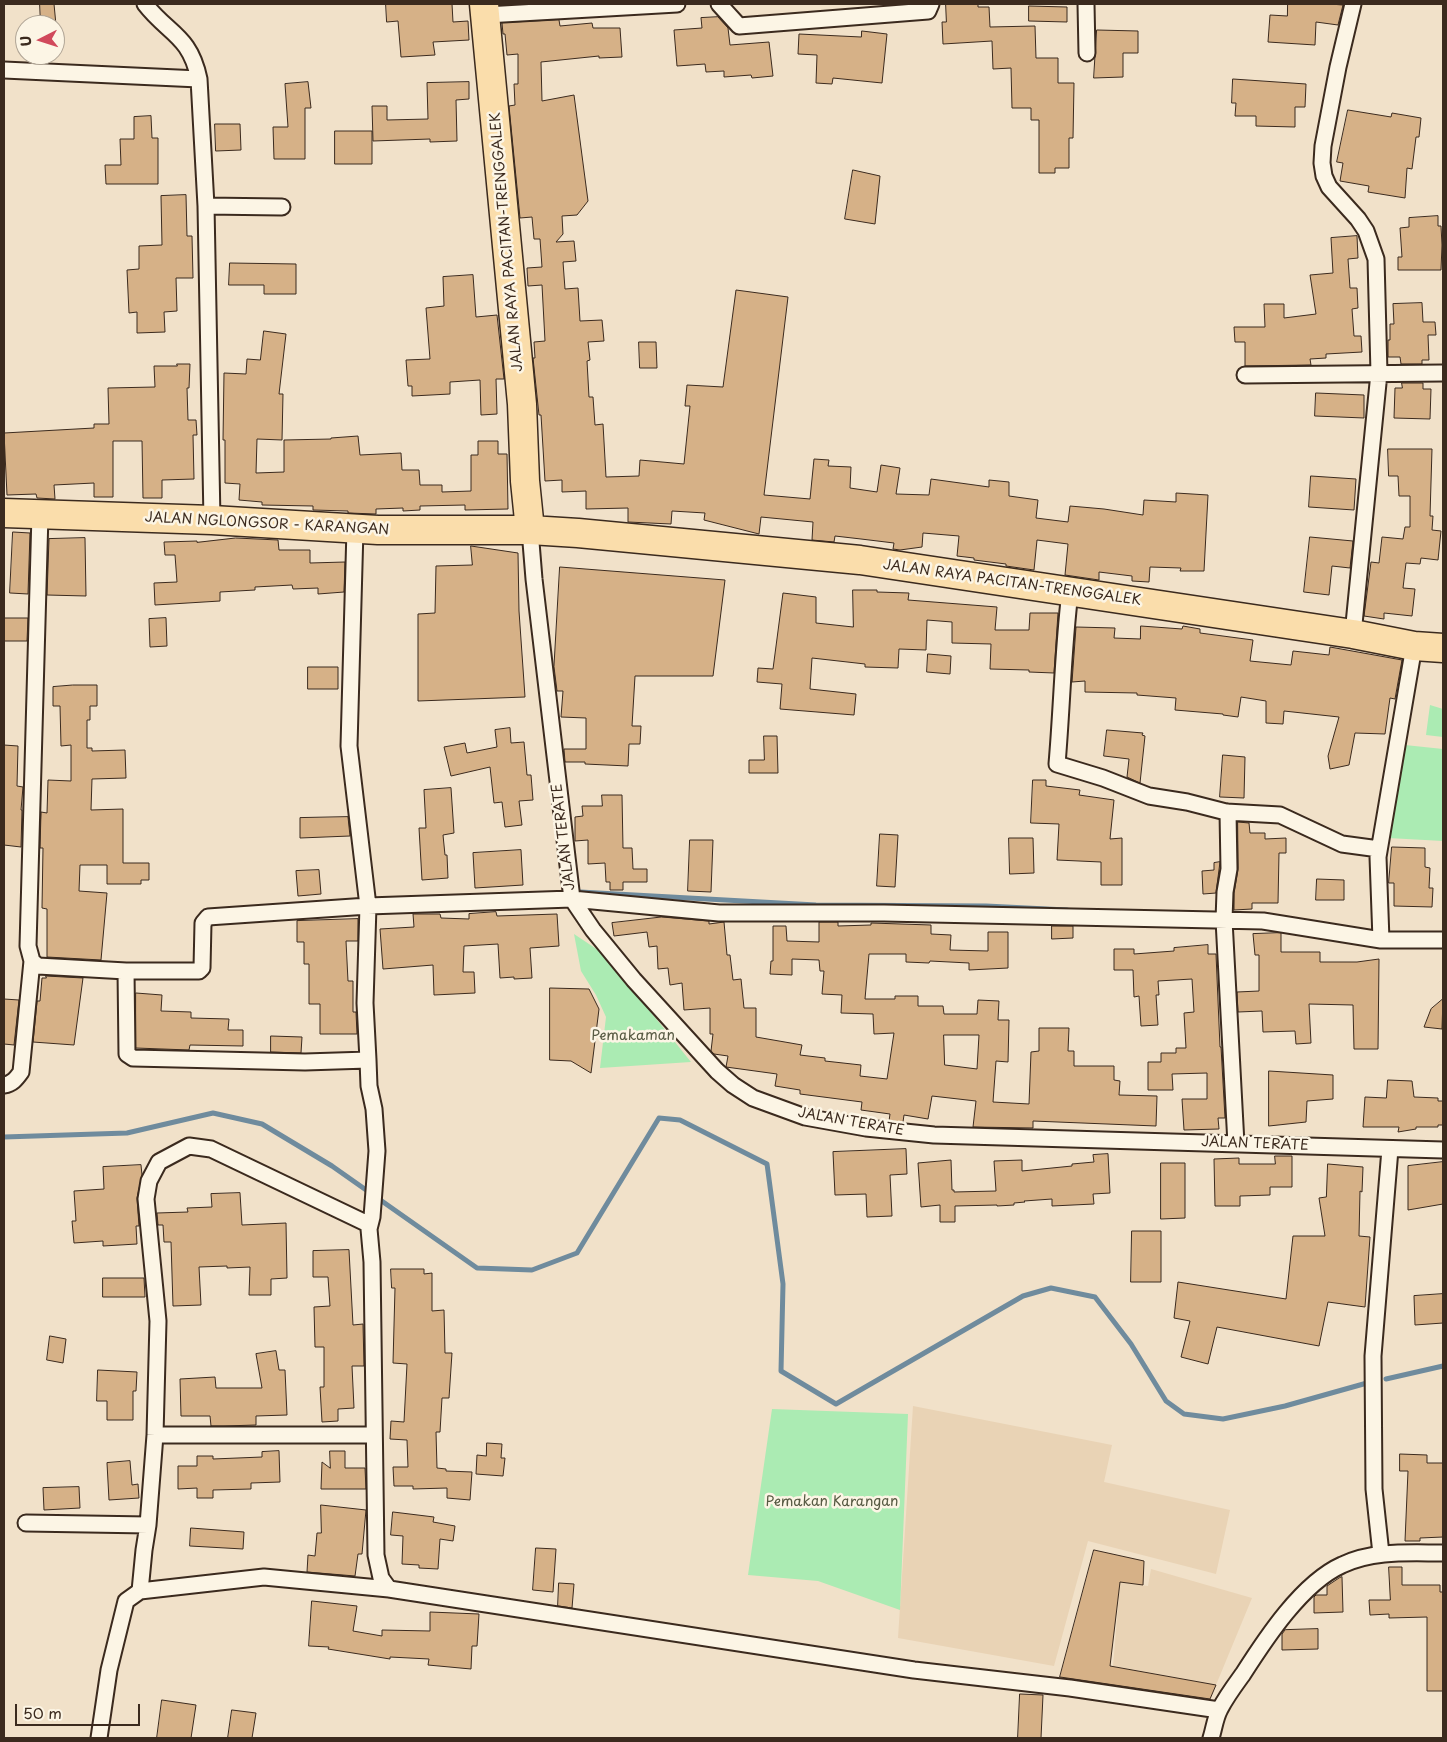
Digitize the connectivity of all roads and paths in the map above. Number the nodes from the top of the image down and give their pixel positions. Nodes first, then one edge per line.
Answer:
1 (145, 4) edge
2 (677, 4) edge
3 (719, 4) edge
4 (931, 4) edge
5 (1086, 4) edge
6 (1353, 4) edge
7 (485, 9) edge
8 (1087, 53) dead end
9 (4, 70) edge
10 (199, 78) junction
11 (206, 206) junction
12 (282, 207) dead end
13 (1379, 373) junction
14 (1443, 373) edge
15 (1245, 374) dead end
16 (4, 513) edge
17 (40, 514) junction
18 (212, 520) junction
19 (355, 529) junction
20 (530, 530) junction
21 (578, 533) joint
22 (1070, 592) junction
23 (1353, 634) junction
24 (1414, 646) junction
25 (1443, 648) edge
26 (1228, 812) junction
27 (1380, 849) junction
28 (572, 899) junction
29 (368, 906) junction
30 (1224, 916) junction
31 (1381, 940) junction
32 (1443, 940) edge
33 (32, 962) junction
34 (126, 971) junction
35 (368, 1060) junction
36 (4, 1085) edge
37 (1236, 1144) junction
38 (1390, 1149) junction
39 (1443, 1150) edge
40 (371, 1221) junction
41 (154, 1434) junction
42 (374, 1435) junction
43 (26, 1523) dead end
44 (148, 1525) junction
45 (1443, 1553) edge
46 (1381, 1554) junction
47 (389, 1589) junction
48 (140, 1591) junction
49 (1219, 1710) junction
50 (100, 1738) edge
51 (1211, 1738) edge

1 - 10 street
2 - 7 street
3 - 4 street
5 - 8 street
6 - 13 street
7 - 20 highway, JALAN RAYA PACITAN-TRENGGALEK
9 - 10 street
10 - 11 street
11 - 12 street
11 - 18 street
13 - 14 street
13 - 15 street
13 - 23 street
16 - 17 highway, JALAN NGLONGSOR - KARANGAN
17 - 18 highway, JALAN NGLONGSOR - KARANGAN
17 - 33 street
18 - 19 highway, JALAN NGLONGSOR - KARANGAN
19 - 20 highway, JALAN NGLONGSOR - KARANGAN
19 - 29 street
20 - 21 highway, JALAN NGLONGSOR - KARANGAN
20 - 28 street, JALAN TERATE
21 - 22 highway, JALAN RAYA PACITAN-TRENGGALEK
22 - 23 highway, JALAN RAYA PACITAN-TRENGGALEK
22 - 26 street
23 - 24 highway, JALAN RAYA PACITAN-TRENGGALEK
24 - 25 highway, JALAN RAYA PACITAN-TRENGGALEK
24 - 27 street
26 - 27 street
26 - 30 street
27 - 31 street
28 - 29 street
28 - 30 street
28 - 37 street, JALAN TERATE
29 - 34 street
29 - 35 street
30 - 31 street
30 - 37 street
31 - 32 street
33 - 34 street
33 - 36 street
34 - 35 street
35 - 40 street
37 - 38 street, JALAN TERATE
38 - 39 street, JALAN TERATE
38 - 46 street
40 - 41 street
40 - 42 street
41 - 42 street
41 - 44 street
42 - 47 street
43 - 44 street
44 - 48 street
45 - 46 street
46 - 49 street
47 - 48 street
47 - 49 street
48 - 50 street
49 - 51 street

